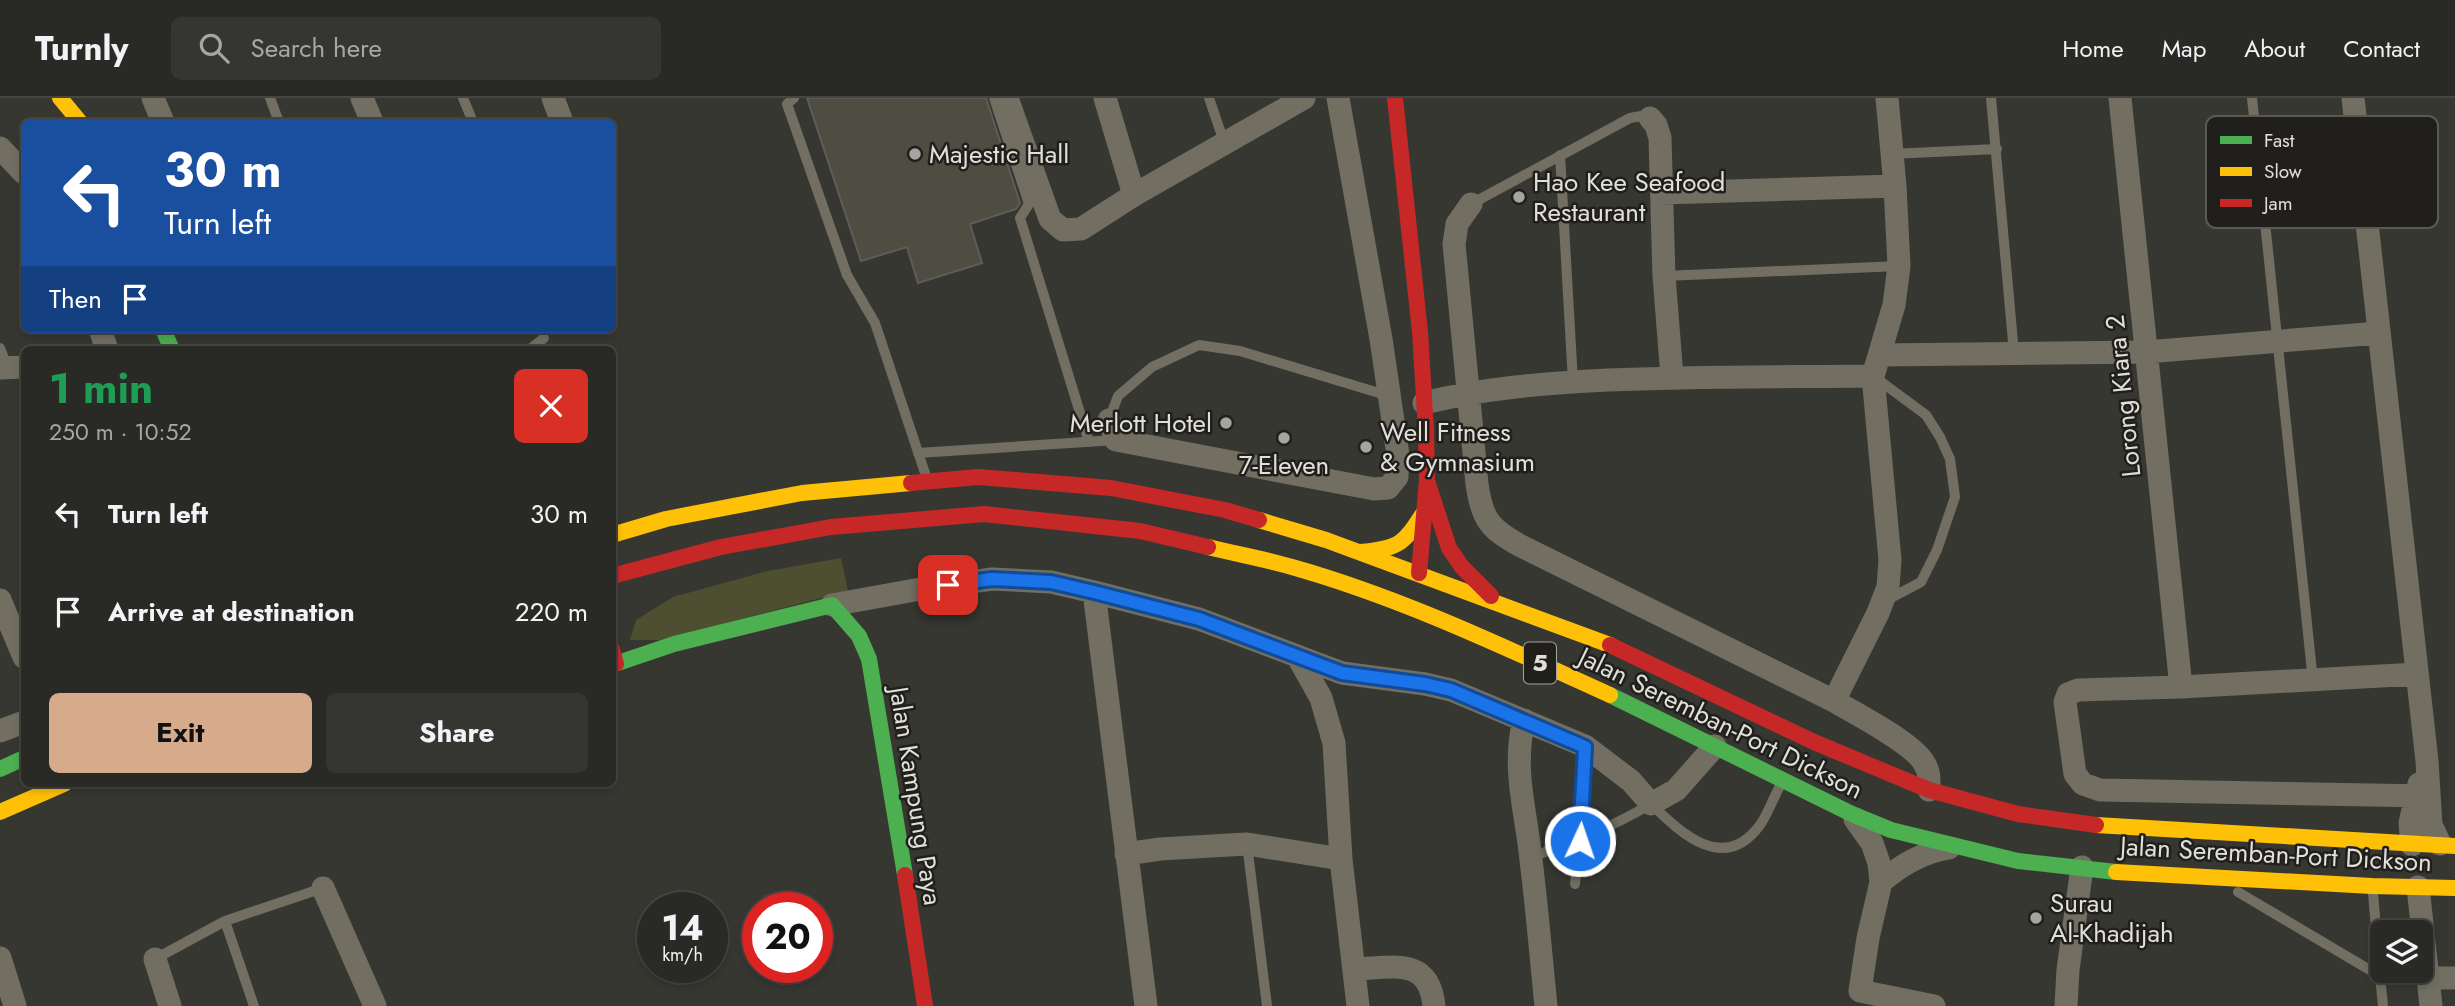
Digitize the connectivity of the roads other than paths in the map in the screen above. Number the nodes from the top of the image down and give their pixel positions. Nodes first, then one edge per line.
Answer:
1 (60, 98) edge
2 (153, 98) edge
3 (270, 98) edge
4 (362, 98) edge
5 (463, 98) edge
6 (553, 98) edge
7 (794, 98) edge
8 (994, 98) edge
9 (1006, 98) edge
10 (1105, 98) edge
11 (1209, 98) edge
12 (1338, 98) edge
13 (1395, 98) edge
14 (1887, 98) edge
15 (1992, 98) edge
16 (2120, 98) edge
17 (2252, 98) edge
18 (2353, 98) edge
19 (1300, 99) edge
20 (2254, 116) edge
21 (2355, 116) edge
22 (1650, 118) joint
23 (78, 119) edge
24 (162, 119) edge
25 (278, 119) edge
26 (371, 119) edge
27 (472, 119) edge
28 (561, 119) edge
29 (1224, 142) junction
30 (0, 148) edge
31 (1997, 149) junction
32 (1891, 154) junction
33 (1560, 155) junction
34 (21, 170) edge
35 (1895, 186) junction
36 (1662, 194) junction
37 (1134, 195) junction
38 (1035, 199) junction
39 (1471, 204) joint
40 (2265, 228) edge
41 (2367, 228) edge
42 (1899, 266) junction
43 (1664, 276) junction
44 (1420, 332) junction
45 (2379, 333) junction
46 (544, 338) dead end
47 (1381, 339) junction
48 (2277, 343) junction
49 (534, 346) edge
50 (2146, 352) junction
51 (2014, 353) junction
52 (1877, 366) junction
53 (1672, 377) junction
54 (1573, 382) junction
55 (1468, 392) junction
56 (1390, 397) junction
57 (1424, 403) junction
58 (1112, 430) junction
59 (1090, 442) junction
60 (918, 453) junction
61 (928, 481) junction
62 (1427, 481) junction
63 (1426, 509) junction
64 (616, 534) edge
65 (1360, 552) junction
66 (1419, 573) junction
67 (616, 575) edge
68 (1094, 592) junction
69 (0, 600) edge
70 (1496, 601) junction
71 (1881, 603) junction
72 (832, 605) junction
73 (21, 645) edge
74 (1298, 657) junction
75 (616, 658) edge
76 (2417, 674) junction
77 (2313, 681) junction
78 (2181, 687) junction
79 (1615, 697) junction
80 (1834, 701) junction
81 (1524, 720) junction
82 (21, 723) edge
83 (0, 731) edge
84 (1715, 746) junction
85 (1585, 747) junction
86 (21, 759) edge
87 (0, 769) edge
88 (1783, 780) junction
89 (57, 787) edge
90 (1929, 790) junction
91 (2422, 796) junction
92 (1651, 804) junction
93 (0, 812) edge
94 (1852, 814) junction
95 (1580, 841) junction
96 (1247, 844) junction
97 (2448, 845) edge
98 (1959, 847) junction
99 (2414, 851) junction
100 (1126, 854) junction
101 (1531, 857) junction
102 (1341, 859) junction
103 (2082, 867) junction
104 (2455, 876) edge
105 (2211, 877) junction
106 (2425, 879) junction
107 (1881, 882) junction
108 (1575, 884) dead end
109 (2372, 886) junction
110 (323, 888) joint
111 (2455, 888) edge
112 (225, 920) junction
113 (2375, 920) edge
114 (2426, 920) edge
115 (0, 958) edge
116 (155, 959) joint
117 (1354, 969) junction
118 (2370, 970) edge
119 (2433, 978) edge
120 (2455, 978) edge
121 (2381, 983) edge
122 (2429, 983) edge
123 (1860, 998) edge
124 (15, 1006) edge
125 (170, 1006) edge
126 (254, 1006) edge
127 (375, 1006) edge
128 (925, 1006) edge
129 (1146, 1006) edge
130 (1267, 1006) edge
131 (1358, 1006) edge
132 (1434, 1006) edge
133 (1546, 1006) edge
134 (1934, 1006) edge
135 (2066, 1006) edge
136 (2383, 1006) edge
137 (2431, 1006) edge

1 - 23 main road
2 - 24 street
3 - 25 lane
4 - 26 street
5 - 27 lane
6 - 28 street
7 - 60 lane
8 - 38 lane
9 - 38 street
10 - 37 street
11 - 29 lane
12 - 47 street
13 - 44 main road
14 - 32 street
15 - 31 lane
16 - 50 street, Lorong Kiara 2
17 - 20 lane
18 - 21 street
19 - 29 street
22 - 33 lane
22 - 36 street
29 - 37 street
30 - 34 street
31 - 32 lane
31 - 51 lane
32 - 35 street
33 - 39 lane
33 - 54 lane
35 - 36 street
35 - 42 street
36 - 43 street
37 - 38 street
38 - 59 lane
39 - 55 street
40 - 48 lane
41 - 45 street
42 - 43 lane
42 - 52 street
43 - 53 street
44 - 47 street
44 - 57 main road
45 - 48 street
45 - 76 street
46 - 49 lane
47 - 56 street
48 - 50 street
48 - 77 lane
50 - 51 street
50 - 78 street, Lorong Kiara 2
51 - 52 street
52 - 53 street
52 - 71 street
52 - 71 lane
53 - 54 street
54 - 55 street
55 - 57 street
55 - 80 street
56 - 58 lane
56 - 58 street
57 - 62 main road
58 - 59 lane
59 - 60 lane
60 - 61 lane
61 - 64 main road, Jalan Seremban-Port Dickson / 5
61 - 65 main road, Jalan Seremban-Port Dickson / 5
62 - 63 main road
62 - 70 main road
63 - 65 main road
63 - 66 main road
65 - 66 main road, Jalan Seremban-Port Dickson / 5
66 - 70 main road, Jalan Seremban-Port Dickson / 5
66 - 79 main road
67 - 79 main road, Jalan Seremban-Port Dickson / 5
68 - 72 street
68 - 74 street
68 - 100 street
69 - 73 street
70 - 90 main road, Jalan Seremban-Port Dickson / 5
71 - 80 street
72 - 75 main road
72 - 128 main road, Jalan Kampung Paya
74 - 81 street
74 - 102 street
76 - 77 street
76 - 91 street
77 - 78 street
78 - 91 street
79 - 84 main road, Jalan Seremban-Port Dickson / 5
80 - 90 street
81 - 85 street
81 - 101 street
82 - 83 street
84 - 88 main road, Jalan Seremban-Port Dickson / 5
84 - 92 street
85 - 92 street
85 - 95 lane
86 - 87 main road
88 - 92 lane
88 - 94 main road, Jalan Seremban-Port Dickson / 5
89 - 93 main road
90 - 99 main road, Jalan Seremban-Port Dickson / 5
91 - 97 street
91 - 99 street
92 - 95 lane
94 - 98 main road, Jalan Seremban-Port Dickson / 5
94 - 107 street
95 - 101 lane
95 - 108 lane
96 - 100 street
96 - 102 street
96 - 130 lane
97 - 99 main road, Jalan Seremban-Port Dickson / 5
98 - 103 main road, Jalan Seremban-Port Dickson / 5
98 - 107 street
100 - 129 street
101 - 133 street
102 - 117 street
103 - 105 main road, Jalan Seremban-Port Dickson / 5
103 - 135 street
104 - 106 main road
105 - 109 main road, Jalan Seremban-Port Dickson / 5
105 - 118 lane
106 - 109 main road, Jalan Seremban-Port Dickson / 5
106 - 111 main road, Jalan Seremban-Port Dickson / 5
106 - 114 street
107 - 123 street
109 - 113 lane
110 - 112 lane
110 - 127 street
112 - 116 lane
112 - 126 lane
115 - 124 street
116 - 125 street
117 - 131 street
117 - 132 street
119 - 120 street
121 - 136 lane
122 - 137 street
123 - 134 street

